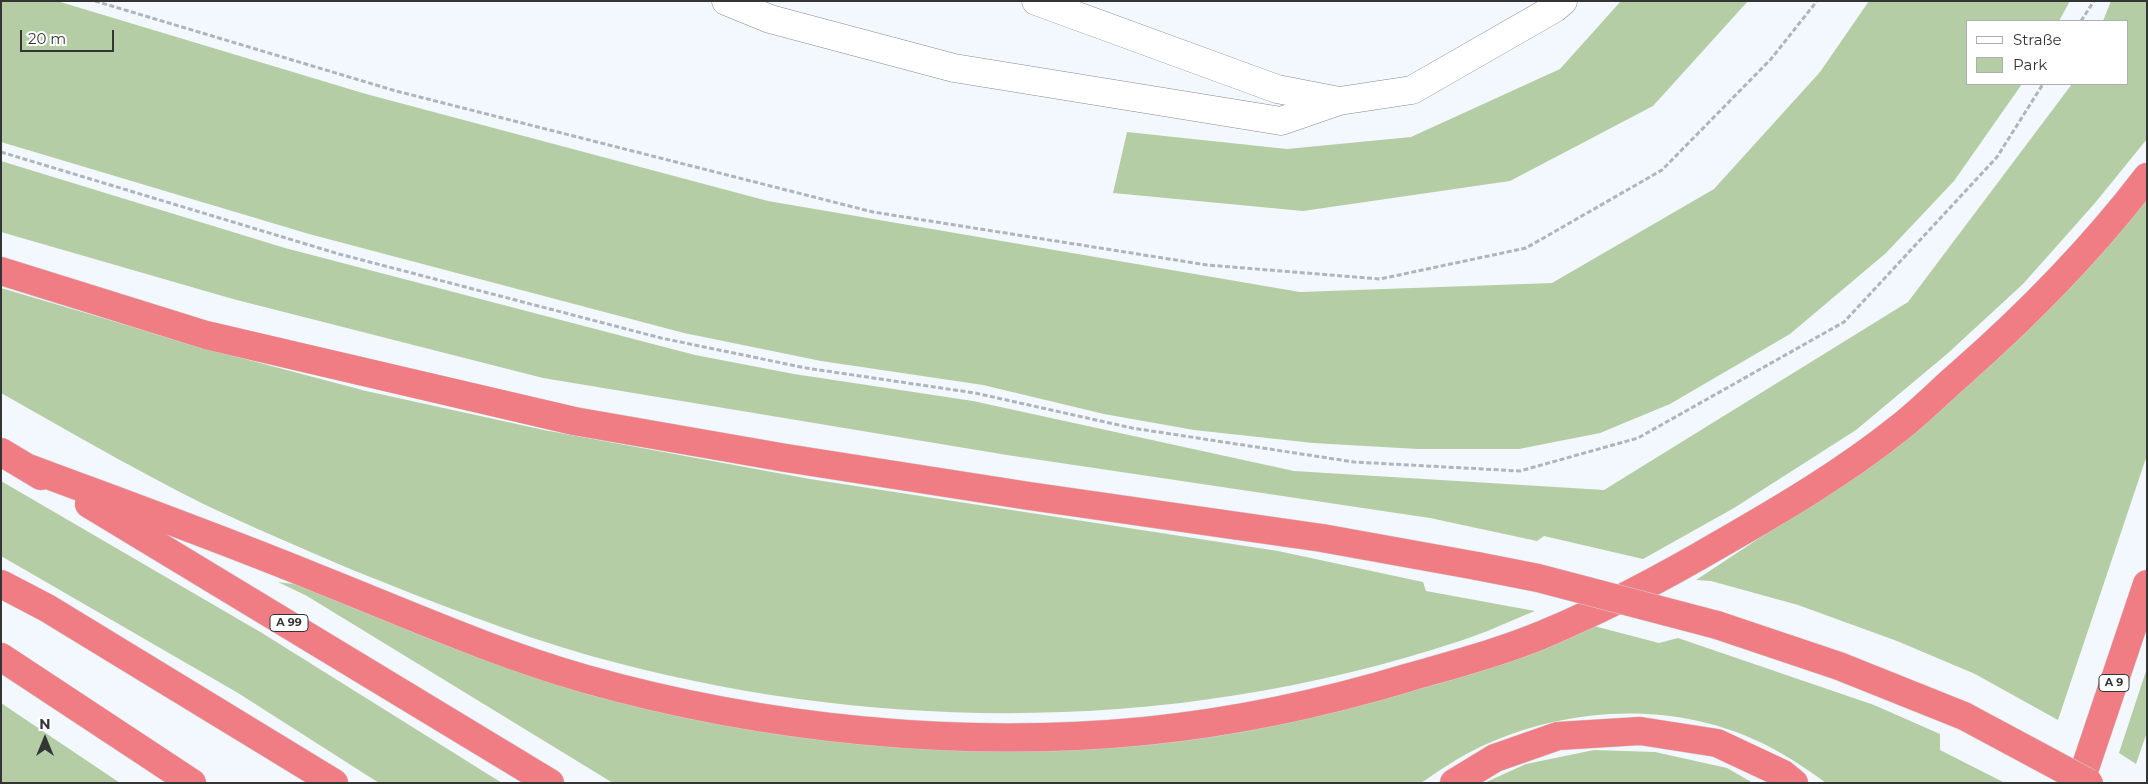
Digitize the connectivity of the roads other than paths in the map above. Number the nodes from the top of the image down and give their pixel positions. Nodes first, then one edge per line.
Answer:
1 (726, 1) edge
2 (1036, 1) edge
3 (1562, 1) edge
4 (1340, 101) junction
5 (2147, 177) edge
6 (1, 271) edge
7 (1, 452) edge
8 (26, 466) junction
9 (1, 584) edge
10 (2147, 584) edge
11 (1, 657) edge
12 (192, 783) edge
13 (334, 783) edge
14 (550, 783) edge
15 (1454, 783) edge
16 (1794, 783) edge
17 (2080, 783) edge
18 (2089, 783) edge

1 - 4 lane
2 - 4 lane
3 - 4 lane
5 - 8 highway
6 - 18 highway, bridge
7 - 8 highway, A 99
8 - 14 highway, A 99
9 - 13 highway
10 - 17 highway, A 9
11 - 12 highway
15 - 16 highway

